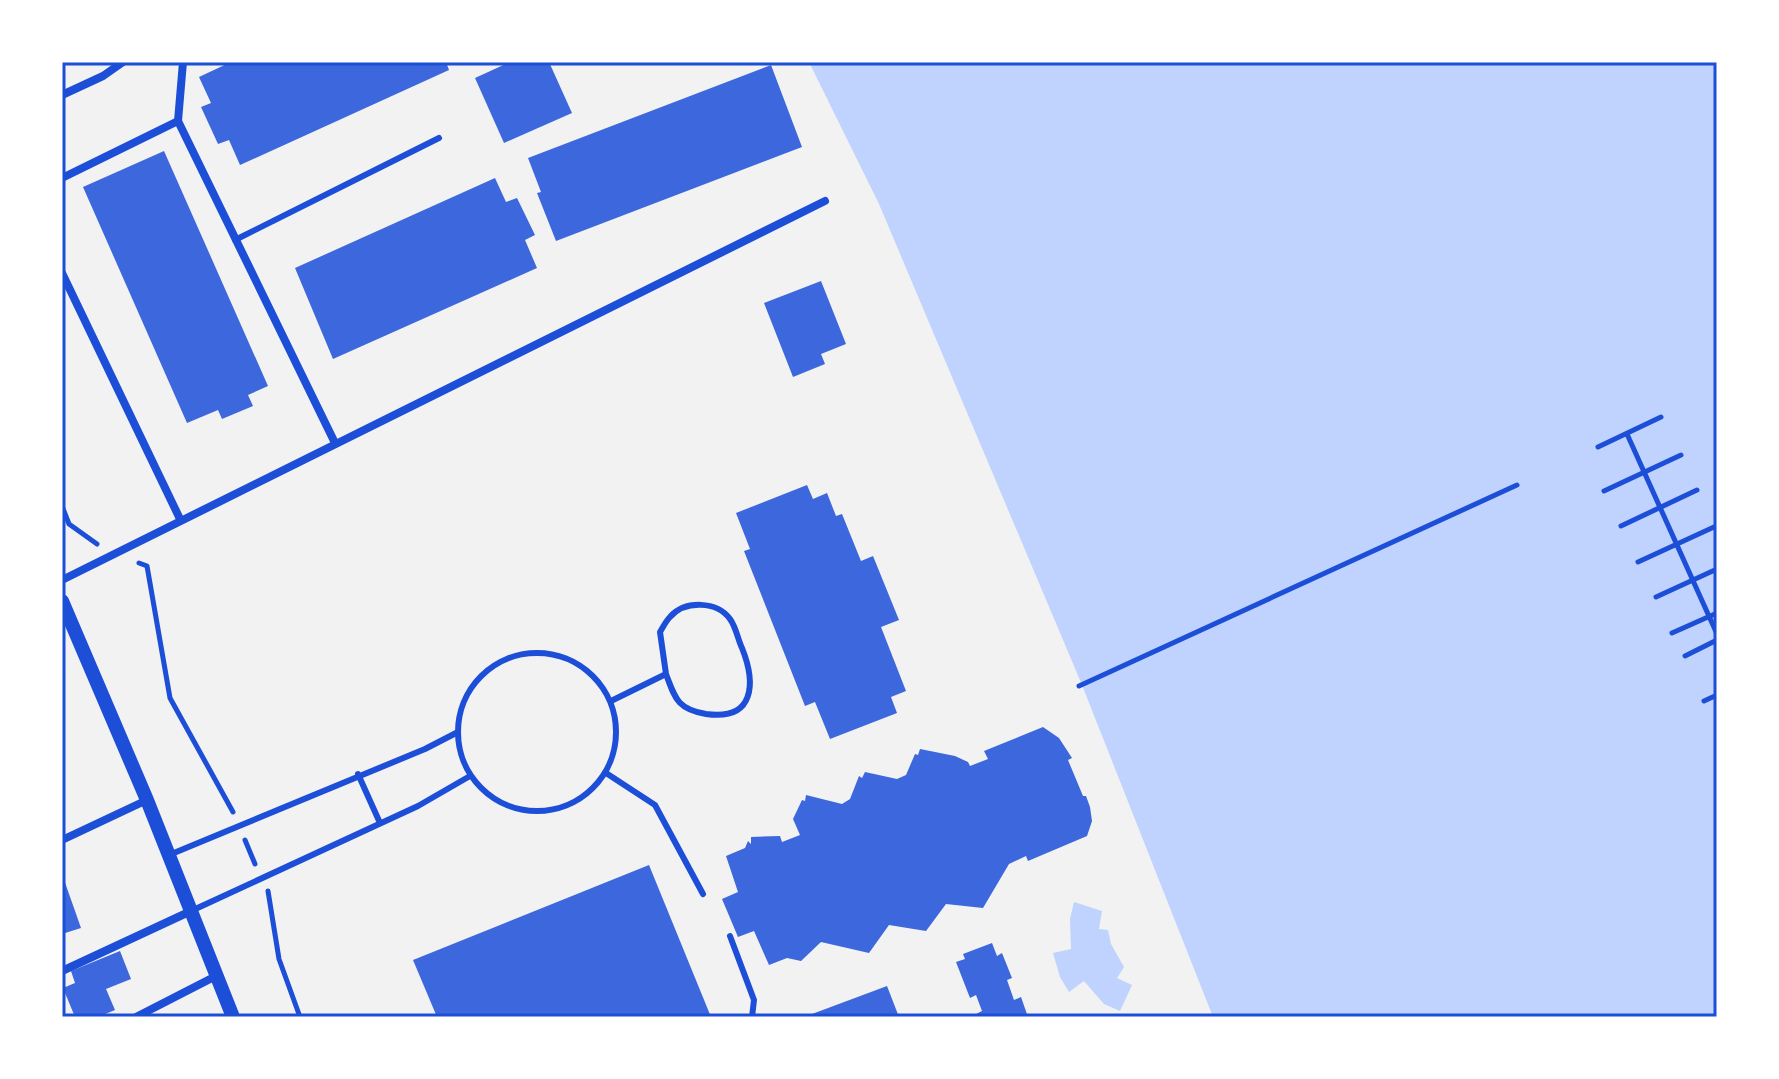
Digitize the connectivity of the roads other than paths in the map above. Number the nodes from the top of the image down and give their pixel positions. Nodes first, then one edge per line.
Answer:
1 (123, 62) edge
2 (183, 62) edge
3 (62, 95) edge
4 (178, 121) junction
5 (439, 138) dead end
6 (62, 178) edge
7 (825, 201) dead end
8 (235, 240) junction
9 (62, 273) edge
10 (335, 443) junction
11 (180, 519) junction
12 (62, 580) edge
13 (62, 601) edge
14 (666, 674) junction
15 (611, 701) junction
16 (458, 732) junction
17 (606, 773) junction
18 (358, 774) junction
19 (470, 776) junction
20 (147, 800) junction
21 (380, 823) junction
22 (62, 840) edge
23 (169, 855) junction
24 (703, 894) dead end
25 (191, 911) junction
26 (730, 936) dead end
27 (62, 971) edge
28 (216, 976) junction
29 (136, 1017) edge
30 (233, 1017) edge
31 (752, 1017) edge

1 - 3 street
2 - 4 street
4 - 6 street
4 - 8 street
5 - 8 lane
7 - 10 street
8 - 10 street
9 - 11 street
10 - 11 street
11 - 12 street
13 - 20 street
14 - 14 lane
14 - 15 lane
15 - 16 lane
15 - 17 lane
16 - 18 lane
16 - 19 lane
17 - 19 lane
17 - 24 lane
18 - 21 lane
18 - 23 lane
19 - 21 lane
20 - 22 street
20 - 23 street
21 - 25 lane
23 - 25 street
25 - 27 street
25 - 28 street
26 - 31 lane
28 - 29 street
28 - 30 street

